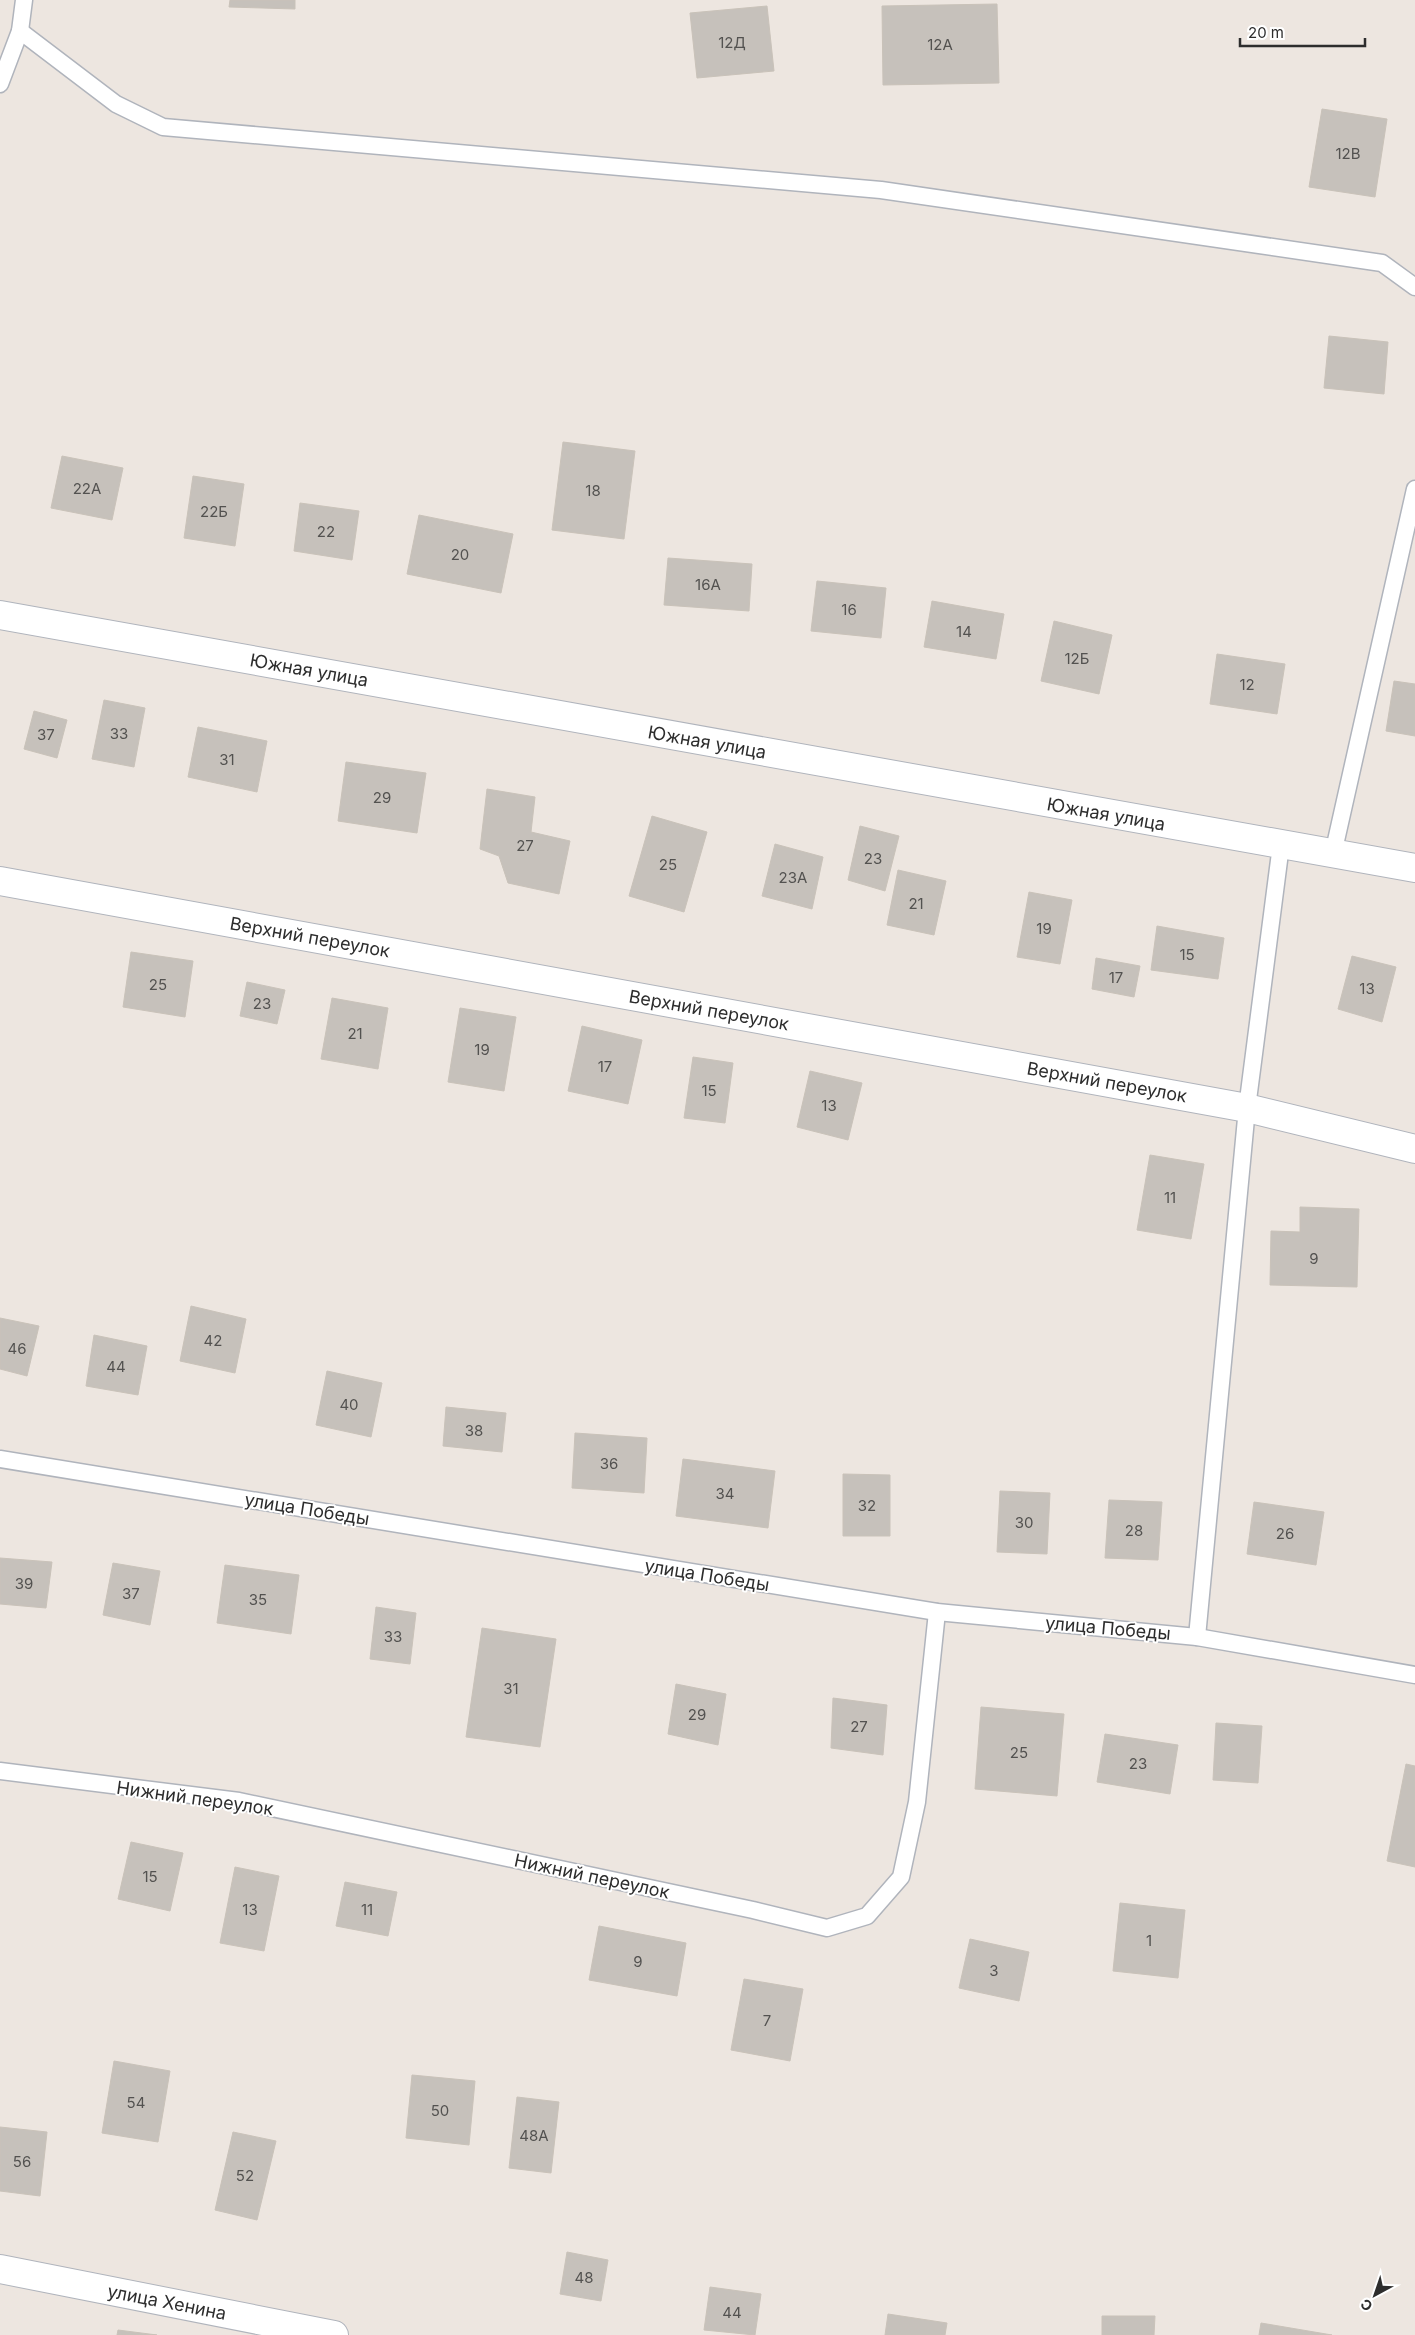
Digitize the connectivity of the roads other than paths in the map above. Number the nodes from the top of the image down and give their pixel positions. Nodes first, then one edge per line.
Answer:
1 (24, 0) edge
2 (20, 31) junction
3 (0, 84) edge
4 (1415, 287) edge
5 (1415, 490) edge
6 (0, 615) edge
7 (1281, 846) junction
8 (1333, 854) junction
9 (1415, 868) edge
10 (0, 881) edge
11 (1247, 1108) junction
12 (1415, 1149) edge
13 (0, 1459) edge
14 (937, 1612) junction
15 (1198, 1636) junction
16 (1415, 1675) edge
17 (0, 1771) edge
18 (0, 2269) edge
19 (334, 2335) edge

1 - 2 lane
2 - 3 lane
2 - 4 lane
5 - 8 lane
6 - 7 street, Южная улица
7 - 8 street, Южная улица
7 - 11 lane
8 - 9 street, Южная улица
10 - 11 street, Верхний переулок
11 - 12 street, Верхний переулок
11 - 15 lane
13 - 14 lane, улица Победы
14 - 15 lane, улица Победы
14 - 17 lane, Нижний переулок
15 - 16 lane, улица Победы
18 - 19 street, улица Хенина

